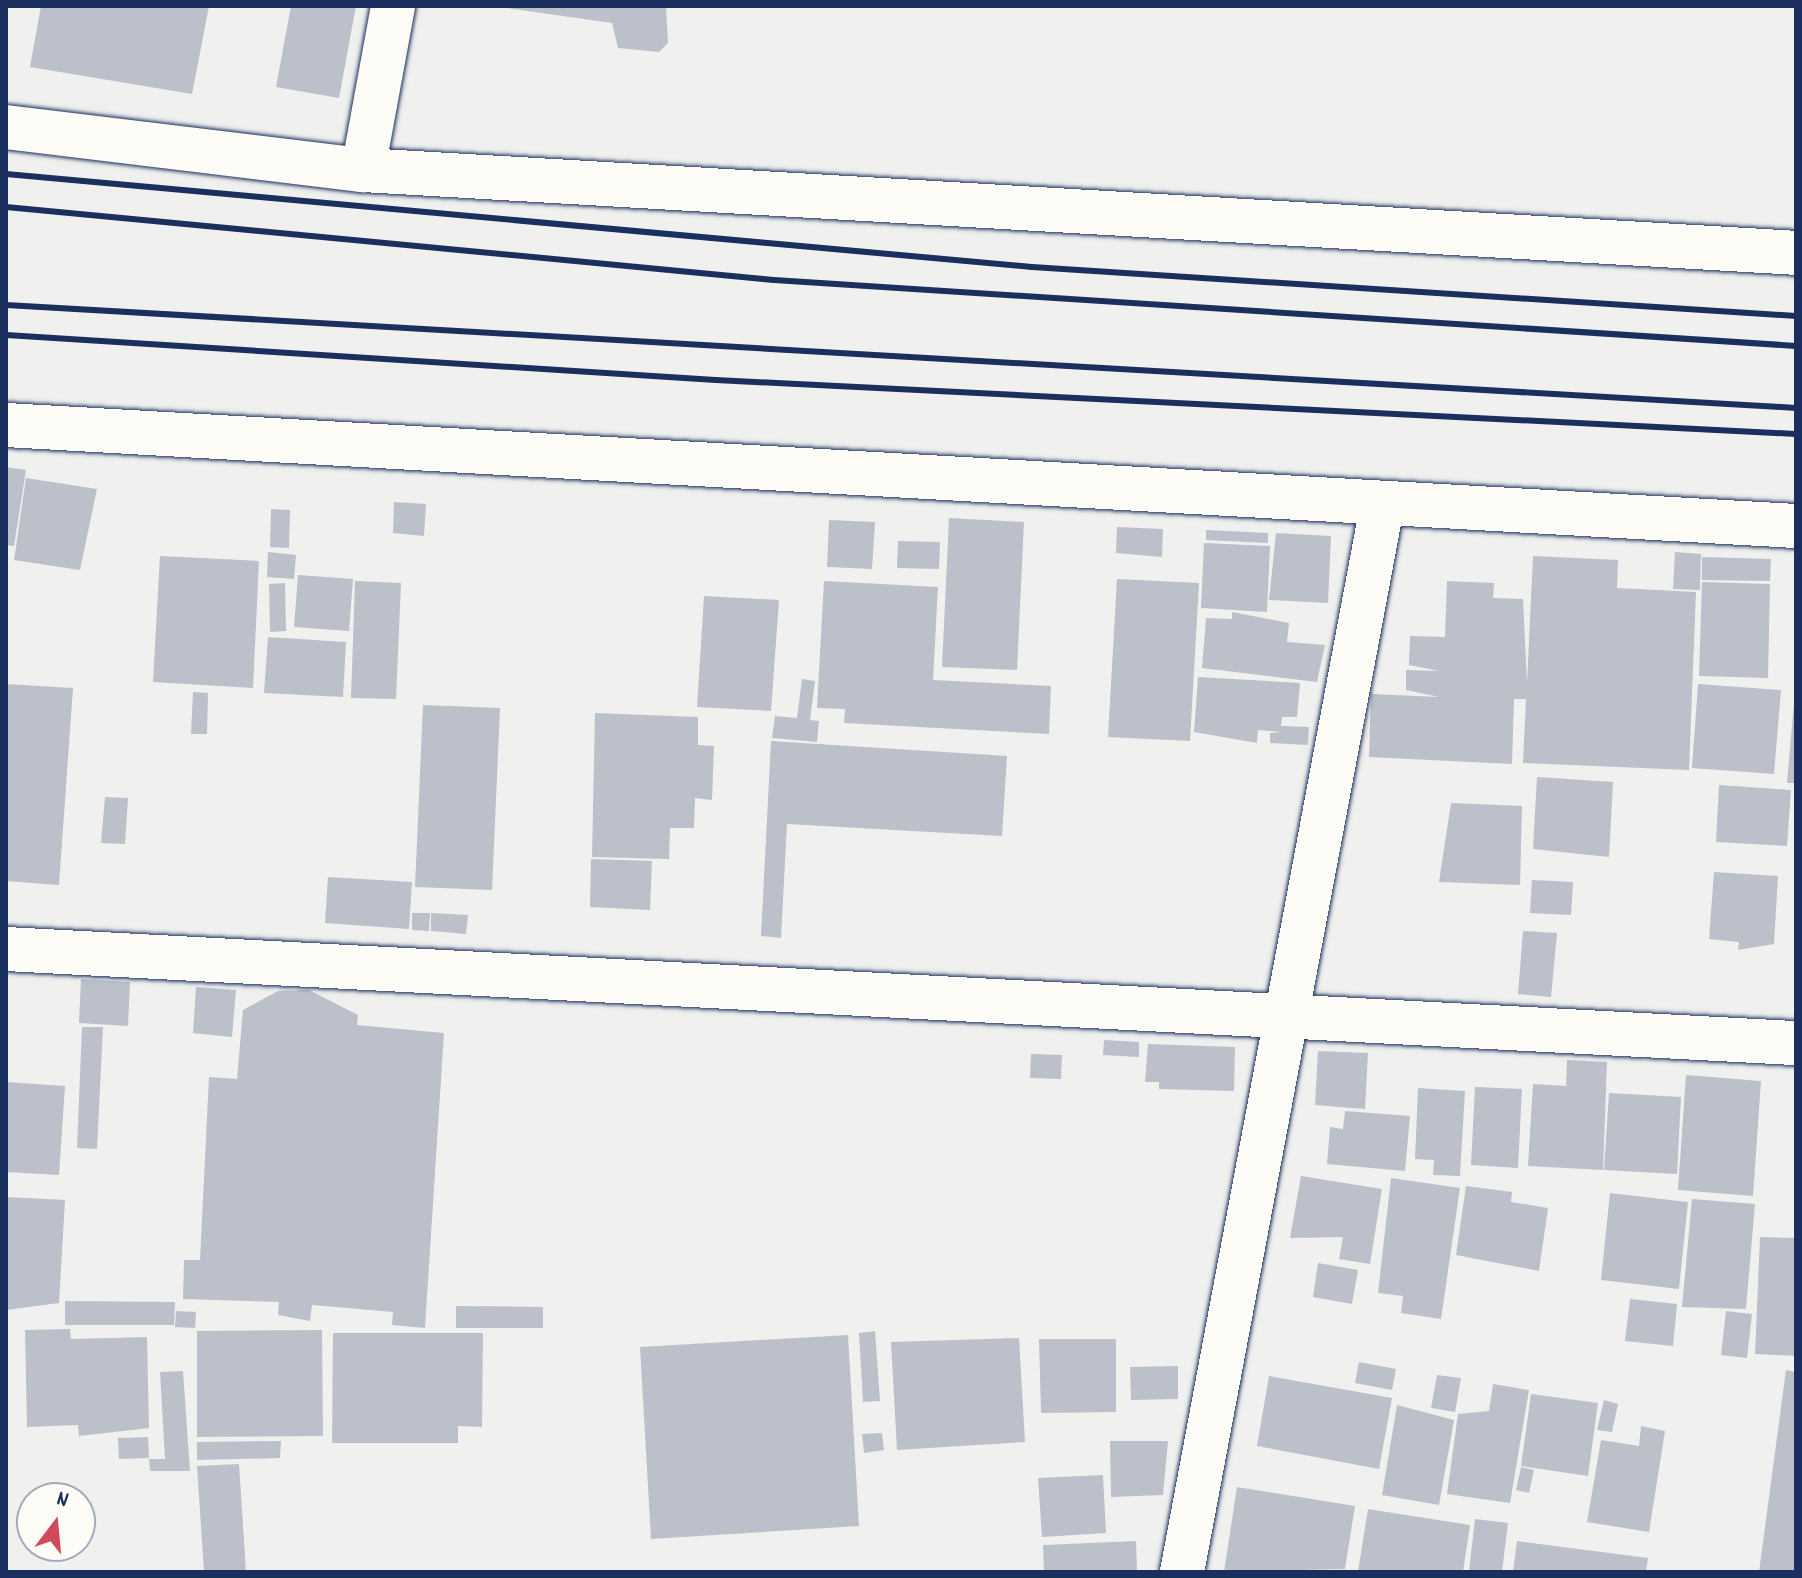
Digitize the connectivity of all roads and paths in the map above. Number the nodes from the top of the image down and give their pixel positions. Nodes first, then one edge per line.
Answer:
1 (393, 6) edge
2 (6, 127) edge
3 (363, 170) junction
4 (1796, 253) edge
5 (6, 425) edge
6 (1382, 506) junction
7 (1796, 526) edge
8 (6, 949) edge
9 (1284, 1018) junction
10 (1796, 1043) edge
11 (1182, 1572) edge

1 - 3 street
2 - 3 street
3 - 4 street
5 - 6 street
6 - 7 street
6 - 9 street
8 - 9 street
9 - 10 street
9 - 11 street

